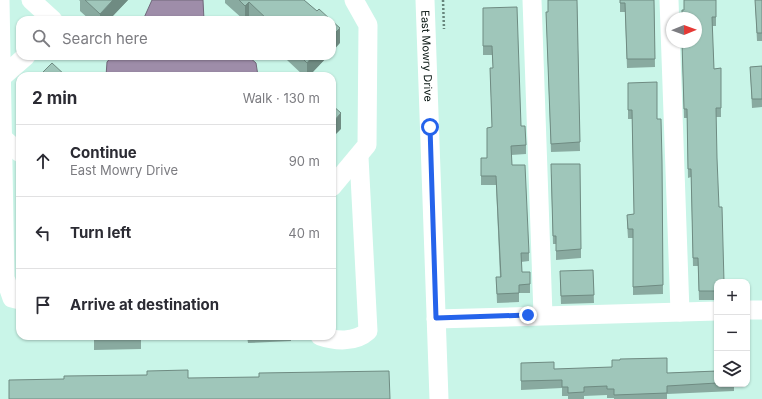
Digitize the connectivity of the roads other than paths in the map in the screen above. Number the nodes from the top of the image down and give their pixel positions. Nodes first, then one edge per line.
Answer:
1 (0, 0) edge
2 (31, 0) edge
3 (354, 0) edge
4 (425, 0) edge
5 (532, 0) edge
6 (669, 0) edge
7 (49, 16) edge
8 (21, 60) edge
9 (2, 77) junction
10 (3, 138) junction
11 (16, 149) edge
12 (359, 157) junction
13 (336, 183) edge
14 (16, 299) edge
15 (750, 310) edge
16 (762, 310) edge
17 (714, 311) edge
18 (680, 312) junction
19 (543, 315) junction
20 (436, 318) junction
21 (336, 340) edge
22 (439, 399) edge

1 - 9 street
2 - 7 street
3 - 12 street
4 - 20 street, East Mowry Drive
5 - 19 street
6 - 18 street
8 - 9 street
9 - 10 street
10 - 11 street
10 - 14 street
12 - 13 street
12 - 21 street
15 - 16 street
17 - 18 street
18 - 19 street
19 - 20 street
20 - 22 street, East Mowry Drive

